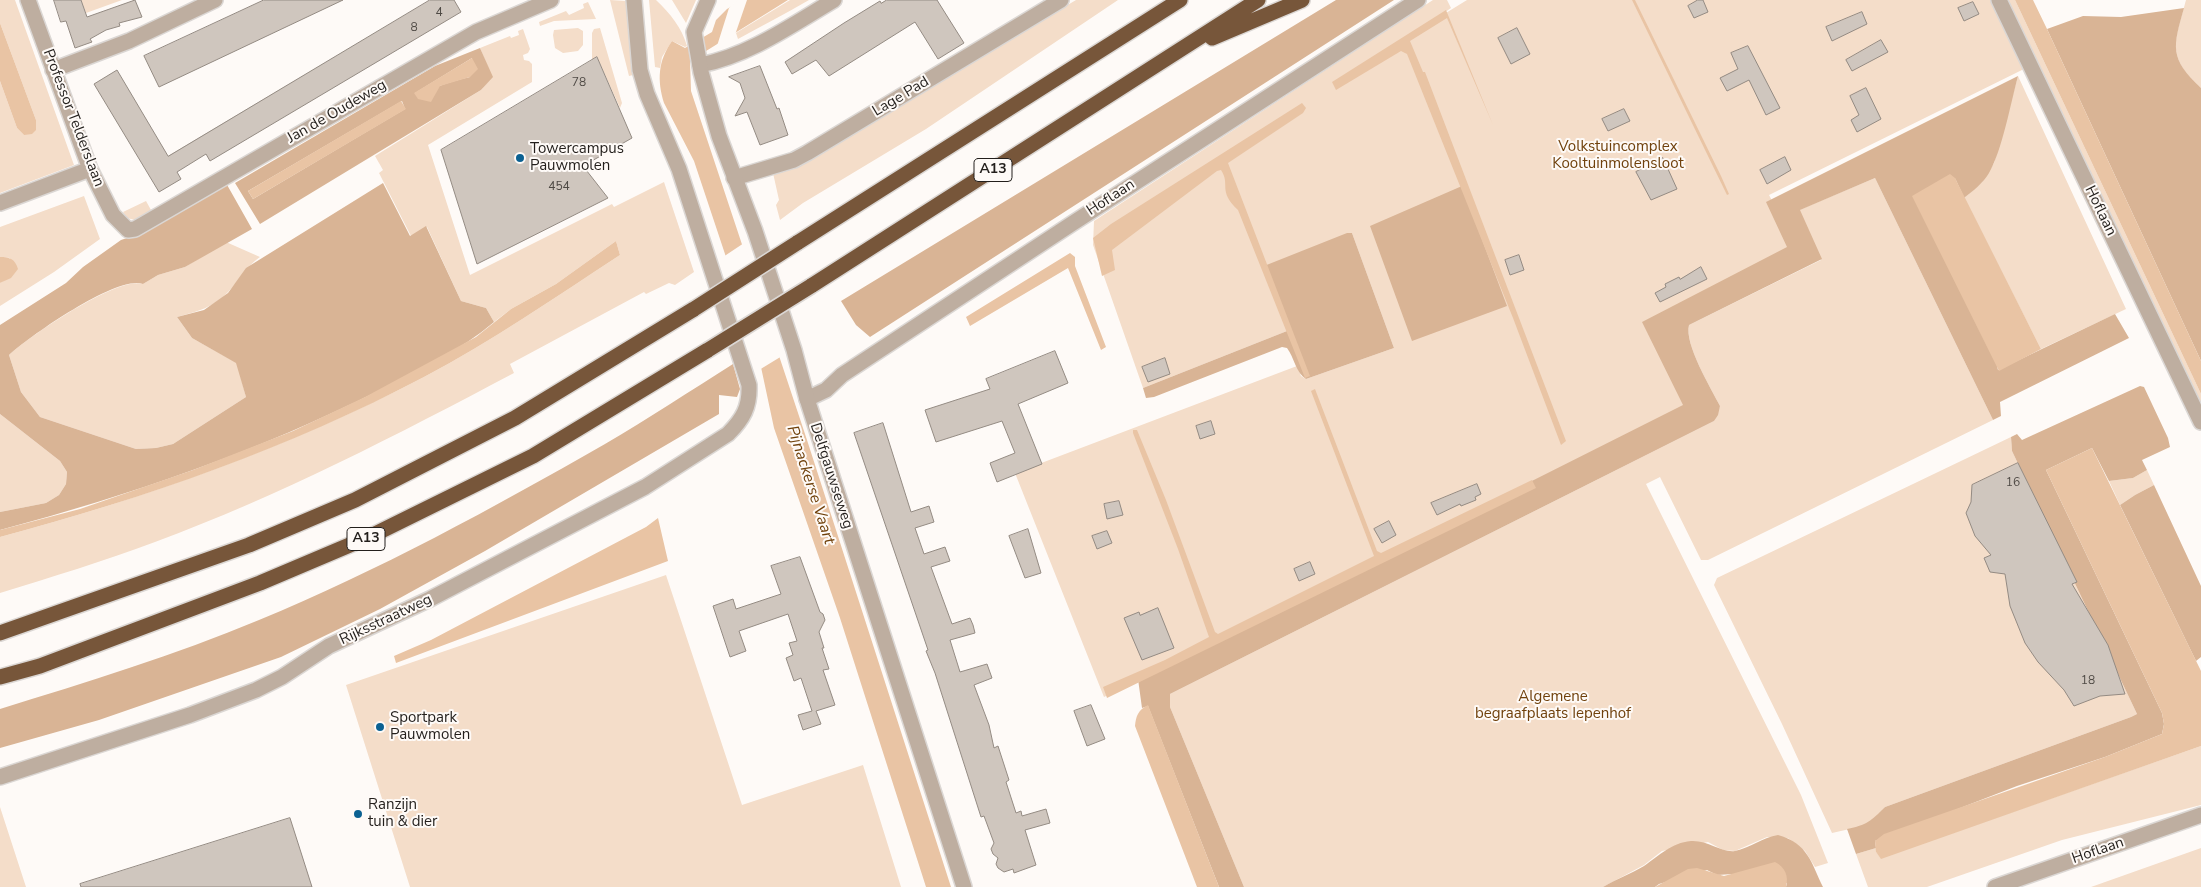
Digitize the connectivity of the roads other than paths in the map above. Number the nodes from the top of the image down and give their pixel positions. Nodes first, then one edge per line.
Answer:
1 (28, 0) edge
2 (550, 0) edge
3 (634, 0) edge
4 (834, 0) edge
5 (1061, 0) edge
6 (1167, 0) edge
7 (1180, 0) edge
8 (1258, 0) edge
9 (1302, 0) edge
10 (1418, 0) edge
11 (1999, 0) edge
12 (211, 1) edge
13 (532, 3) edge
14 (709, 3) edge
15 (1138, 27) junction
16 (698, 54) junction
17 (1174, 54) junction
18 (53, 70) junction
19 (90, 168) junction
20 (734, 178) junction
21 (0, 203) edge
22 (128, 230) joint
23 (807, 399) junction
24 (2201, 422) edge
25 (0, 633) edge
26 (0, 677) edge
27 (0, 778) edge
28 (2201, 815) edge
29 (964, 887) edge
30 (1995, 887) edge

1 - 18 street, Professor Telderslaan
2 - 13 street, Jan de Oudeweg
3 - 27 street, Rijksstraatweg
4 - 16 street
5 - 20 street, Lage Pad
6 - 15 highway
7 - 15 highway
8 - 17 highway, A13
9 - 17 highway, A13
10 - 23 street, Hoflaan
11 - 24 street, Hoflaan
12 - 18 street
13 - 22 street, Jan de Oudeweg
14 - 16 street, Delfgauwseweg
15 - 25 highway, bridge
16 - 20 street, Delfgauwseweg
17 - 26 highway, A13, bridge
18 - 19 street, Professor Telderslaan
19 - 21 street
19 - 22 street, Professor Telderslaan
20 - 23 street, Delfgauwseweg
23 - 29 street, Delfgauwseweg
28 - 30 street, Hoflaan

